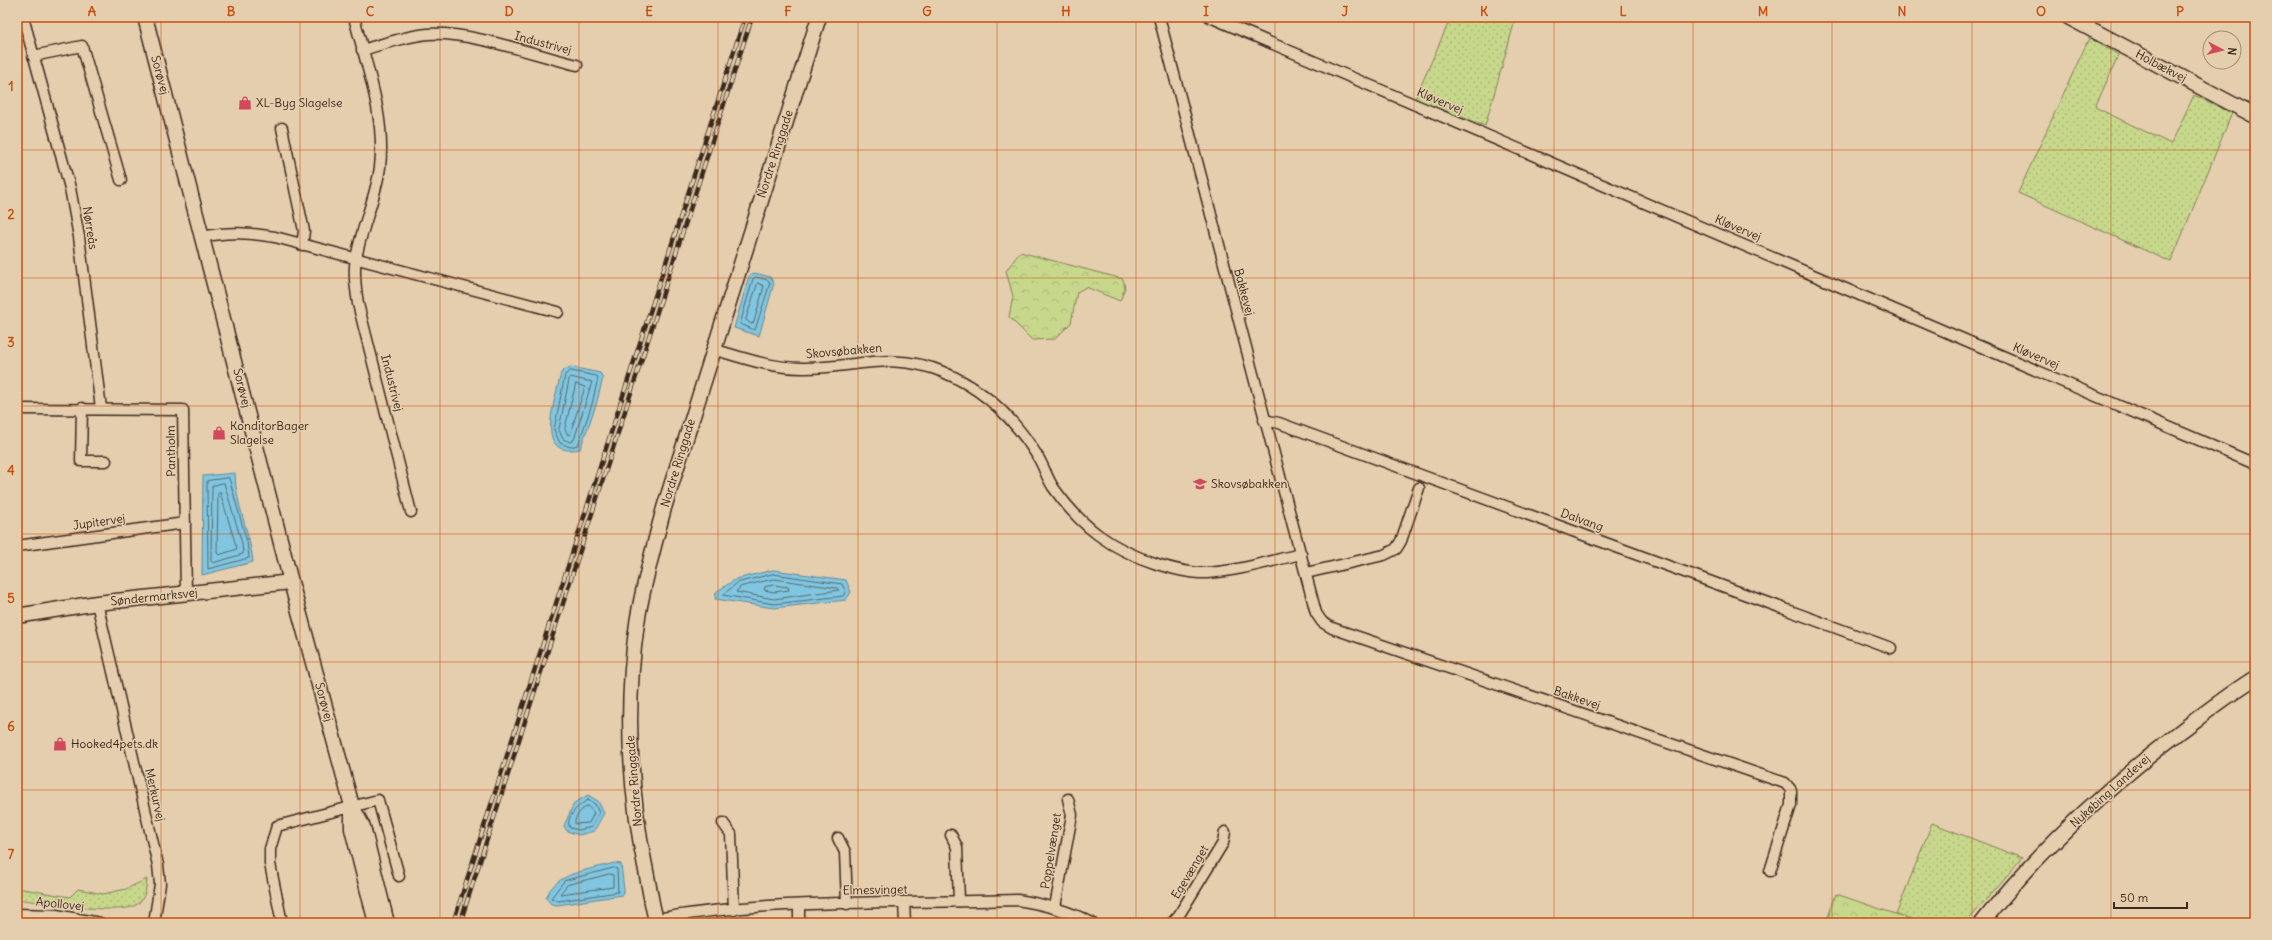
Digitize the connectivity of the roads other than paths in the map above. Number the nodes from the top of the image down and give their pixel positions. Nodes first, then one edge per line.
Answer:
1 (23, 17) edge
2 (145, 17) edge
3 (354, 17) edge
4 (819, 17) edge
5 (1159, 17) edge
6 (1210, 17) edge
7 (2068, 17) edge
8 (362, 50) junction
9 (33, 56) junction
10 (577, 65) dead end
11 (2255, 116) edge
12 (282, 128) dead end
13 (121, 180) dead end
14 (203, 237) junction
15 (302, 245) junction
16 (356, 259) junction
17 (558, 312) dead end
18 (713, 349) junction
19 (17, 408) edge
20 (82, 408) junction
21 (101, 408) junction
22 (1264, 420) junction
23 (106, 461) dead end
24 (2255, 464) edge
25 (1419, 488) dead end
26 (411, 512) dead end
27 (185, 523) junction
28 (17, 546) edge
29 (1301, 554) junction
30 (1306, 573) junction
31 (291, 582) junction
32 (186, 594) junction
33 (97, 603) junction
34 (17, 616) edge
35 (1891, 648) dead end
36 (2255, 678) edge
37 (1068, 799) dead end
38 (352, 806) junction
39 (722, 824) dead end
40 (1225, 832) dead end
41 (951, 835) dead end
42 (838, 838) dead end
43 (1770, 871) dead end
44 (399, 876) dead end
45 (959, 901) junction
46 (904, 902) junction
47 (847, 904) junction
48 (799, 905) junction
49 (1055, 907) junction
50 (734, 910) junction
51 (17, 914) edge
52 (656, 921) edge
53 (100, 923) edge
54 (154, 923) edge
55 (282, 923) edge
56 (376, 923) edge
57 (388, 923) edge
58 (799, 923) edge
59 (905, 923) edge
60 (1092, 923) edge
61 (1172, 923) edge
62 (1982, 923) edge

1 - 9 street, Nørreås
2 - 14 street, Sorøvej
3 - 8 street, Industrivej
4 - 18 street, Nordre Ringgade
5 - 22 street, Bakkevej
6 - 24 street, Kløvervej
7 - 11 street, Holbækvej
8 - 10 street, Industrivej
8 - 16 street, Industrivej
9 - 13 street
9 - 21 street, Nørreås
12 - 15 street
14 - 15 street
14 - 31 street, Sorøvej
15 - 16 street
16 - 17 street
16 - 26 street, Industrivej
18 - 29 street, Skovsøbakken
18 - 52 street, Nordre Ringgade
19 - 20 street, Pantholm
20 - 21 street, Pantholm
20 - 23 street
21 - 27 street, Pantholm
22 - 29 street, Bakkevej
22 - 35 street, Dalvang
25 - 30 street
27 - 28 street, Jupitervej
27 - 32 street, Pantholm
29 - 30 street, Bakkevej
30 - 43 street, Bakkevej
31 - 32 street, Søndermarksvej
31 - 38 street, Sorøvej
32 - 33 street, Søndermarksvej
33 - 34 street, Søndermarksvej
33 - 54 street, Merkurvej
36 - 62 street, Nykøbing Landevej
37 - 49 street, Poppelvænget
38 - 44 street
38 - 55 street
38 - 56 street, Sorøvej
38 - 57 street, Sorøvej
39 - 50 street
40 - 61 street, Egevænget
41 - 45 street
42 - 47 street
45 - 46 street, Elmesvinget
45 - 49 street, Elmesvinget
46 - 47 street, Elmesvinget
46 - 59 street
47 - 48 street, Elmesvinget
48 - 50 street, Elmesvinget
48 - 58 street
49 - 60 street, Elmesvinget
50 - 52 street, Elmesvinget
51 - 53 street, Apollovej

